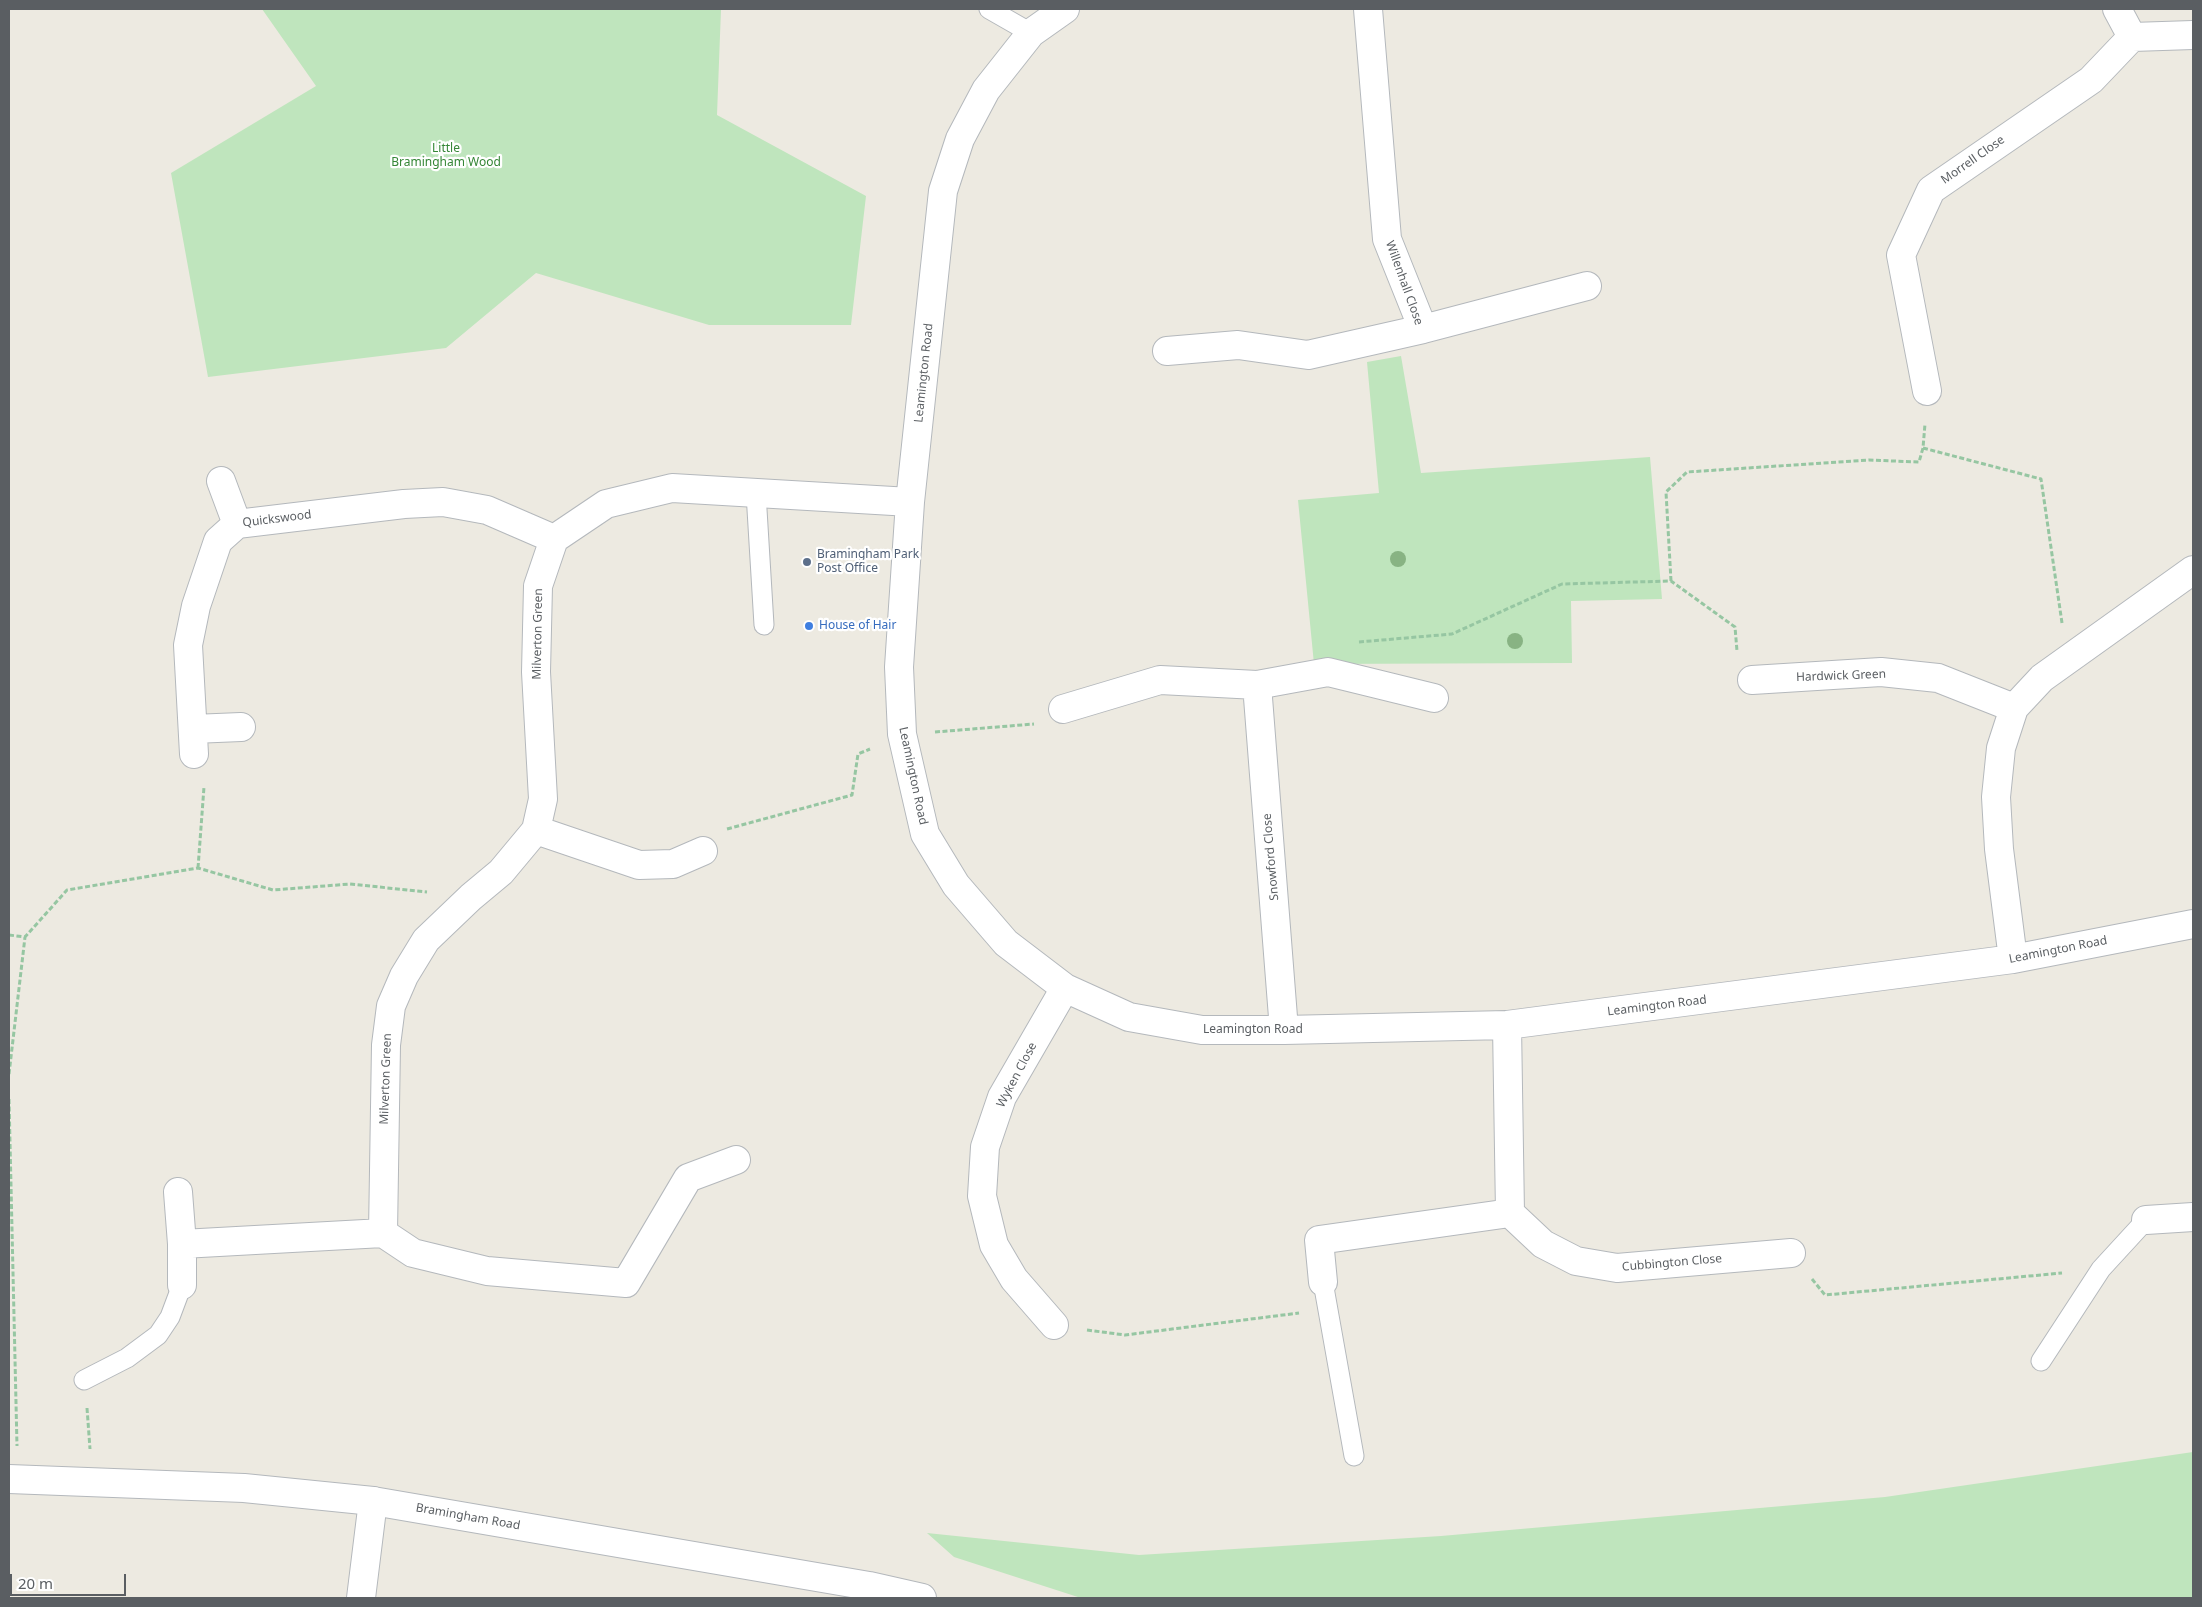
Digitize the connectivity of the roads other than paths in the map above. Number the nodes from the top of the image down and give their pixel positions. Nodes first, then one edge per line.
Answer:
1 (989, 9) edge
2 (1065, 9) edge
3 (1368, 9) edge
4 (2117, 9) edge
5 (1031, 33) junction
6 (2193, 35) edge
7 (2132, 37) junction
8 (1587, 286) dead end
9 (1422, 329) junction
10 (1167, 351) dead end
11 (1926, 391) road end
12 (221, 481) dead end
13 (756, 493) junction
14 (910, 502) junction
15 (237, 524) junction
16 (554, 539) junction
17 (2193, 570) edge
18 (764, 625) dead end
19 (1752, 680) road end
20 (1257, 685) junction
21 (1434, 698) dead end
22 (2014, 708) junction
23 (1063, 709) dead end
24 (241, 726) dead end
25 (536, 830) junction
26 (703, 851) dead end
27 (2193, 924) edge
28 (2013, 959) junction
29 (1065, 988) junction
30 (1507, 1025) junction
31 (1284, 1030) junction
32 (736, 1160) dead end
33 (178, 1192) dead end
34 (1510, 1213) junction
35 (2193, 1218) edge
36 (2146, 1220) joint
37 (384, 1233) junction
38 (182, 1244) junction
39 (1791, 1253) road end
40 (1323, 1282) joint
41 (182, 1285) joint
42 (1054, 1325) road end
43 (2041, 1361) dead end
44 (84, 1380) road end
45 (1354, 1456) dead end
46 (13, 1479) edge
47 (373, 1501) junction
48 (360, 1598) edge
49 (922, 1598) edge

1 - 5 lane
2 - 5 street, Leamington Road
3 - 9 street, Willenhall Close
4 - 7 street
5 - 14 street, Leamington Road
6 - 7 street
7 - 11 street, Morrell Close
8 - 9 street
9 - 10 street, Willenhall Close
12 - 15 street
13 - 14 street
13 - 16 street
13 - 18 lane
14 - 29 street, Leamington Road
15 - 16 street, Quickswood
15 - 24 street, Quickswood
16 - 25 street, Milverton Green
17 - 22 street
19 - 22 street, Hardwick Green
20 - 21 street
20 - 23 street
20 - 31 street, Snowford Close
22 - 28 street
25 - 26 street
25 - 37 street, Milverton Green
27 - 28 street, Leamington Road
28 - 30 street, Leamington Road
29 - 31 street, Leamington Road
29 - 42 street, Wyken Close
30 - 31 street, Leamington Road
30 - 34 street
32 - 37 street
33 - 38 street
34 - 39 street, Cubbington Close
34 - 40 street
35 - 36 street
36 - 43 lane
37 - 38 street
38 - 41 street
40 - 45 lane
41 - 44 lane
46 - 47 street, Bramingham Road
47 - 48 street
47 - 49 street, Bramingham Road

